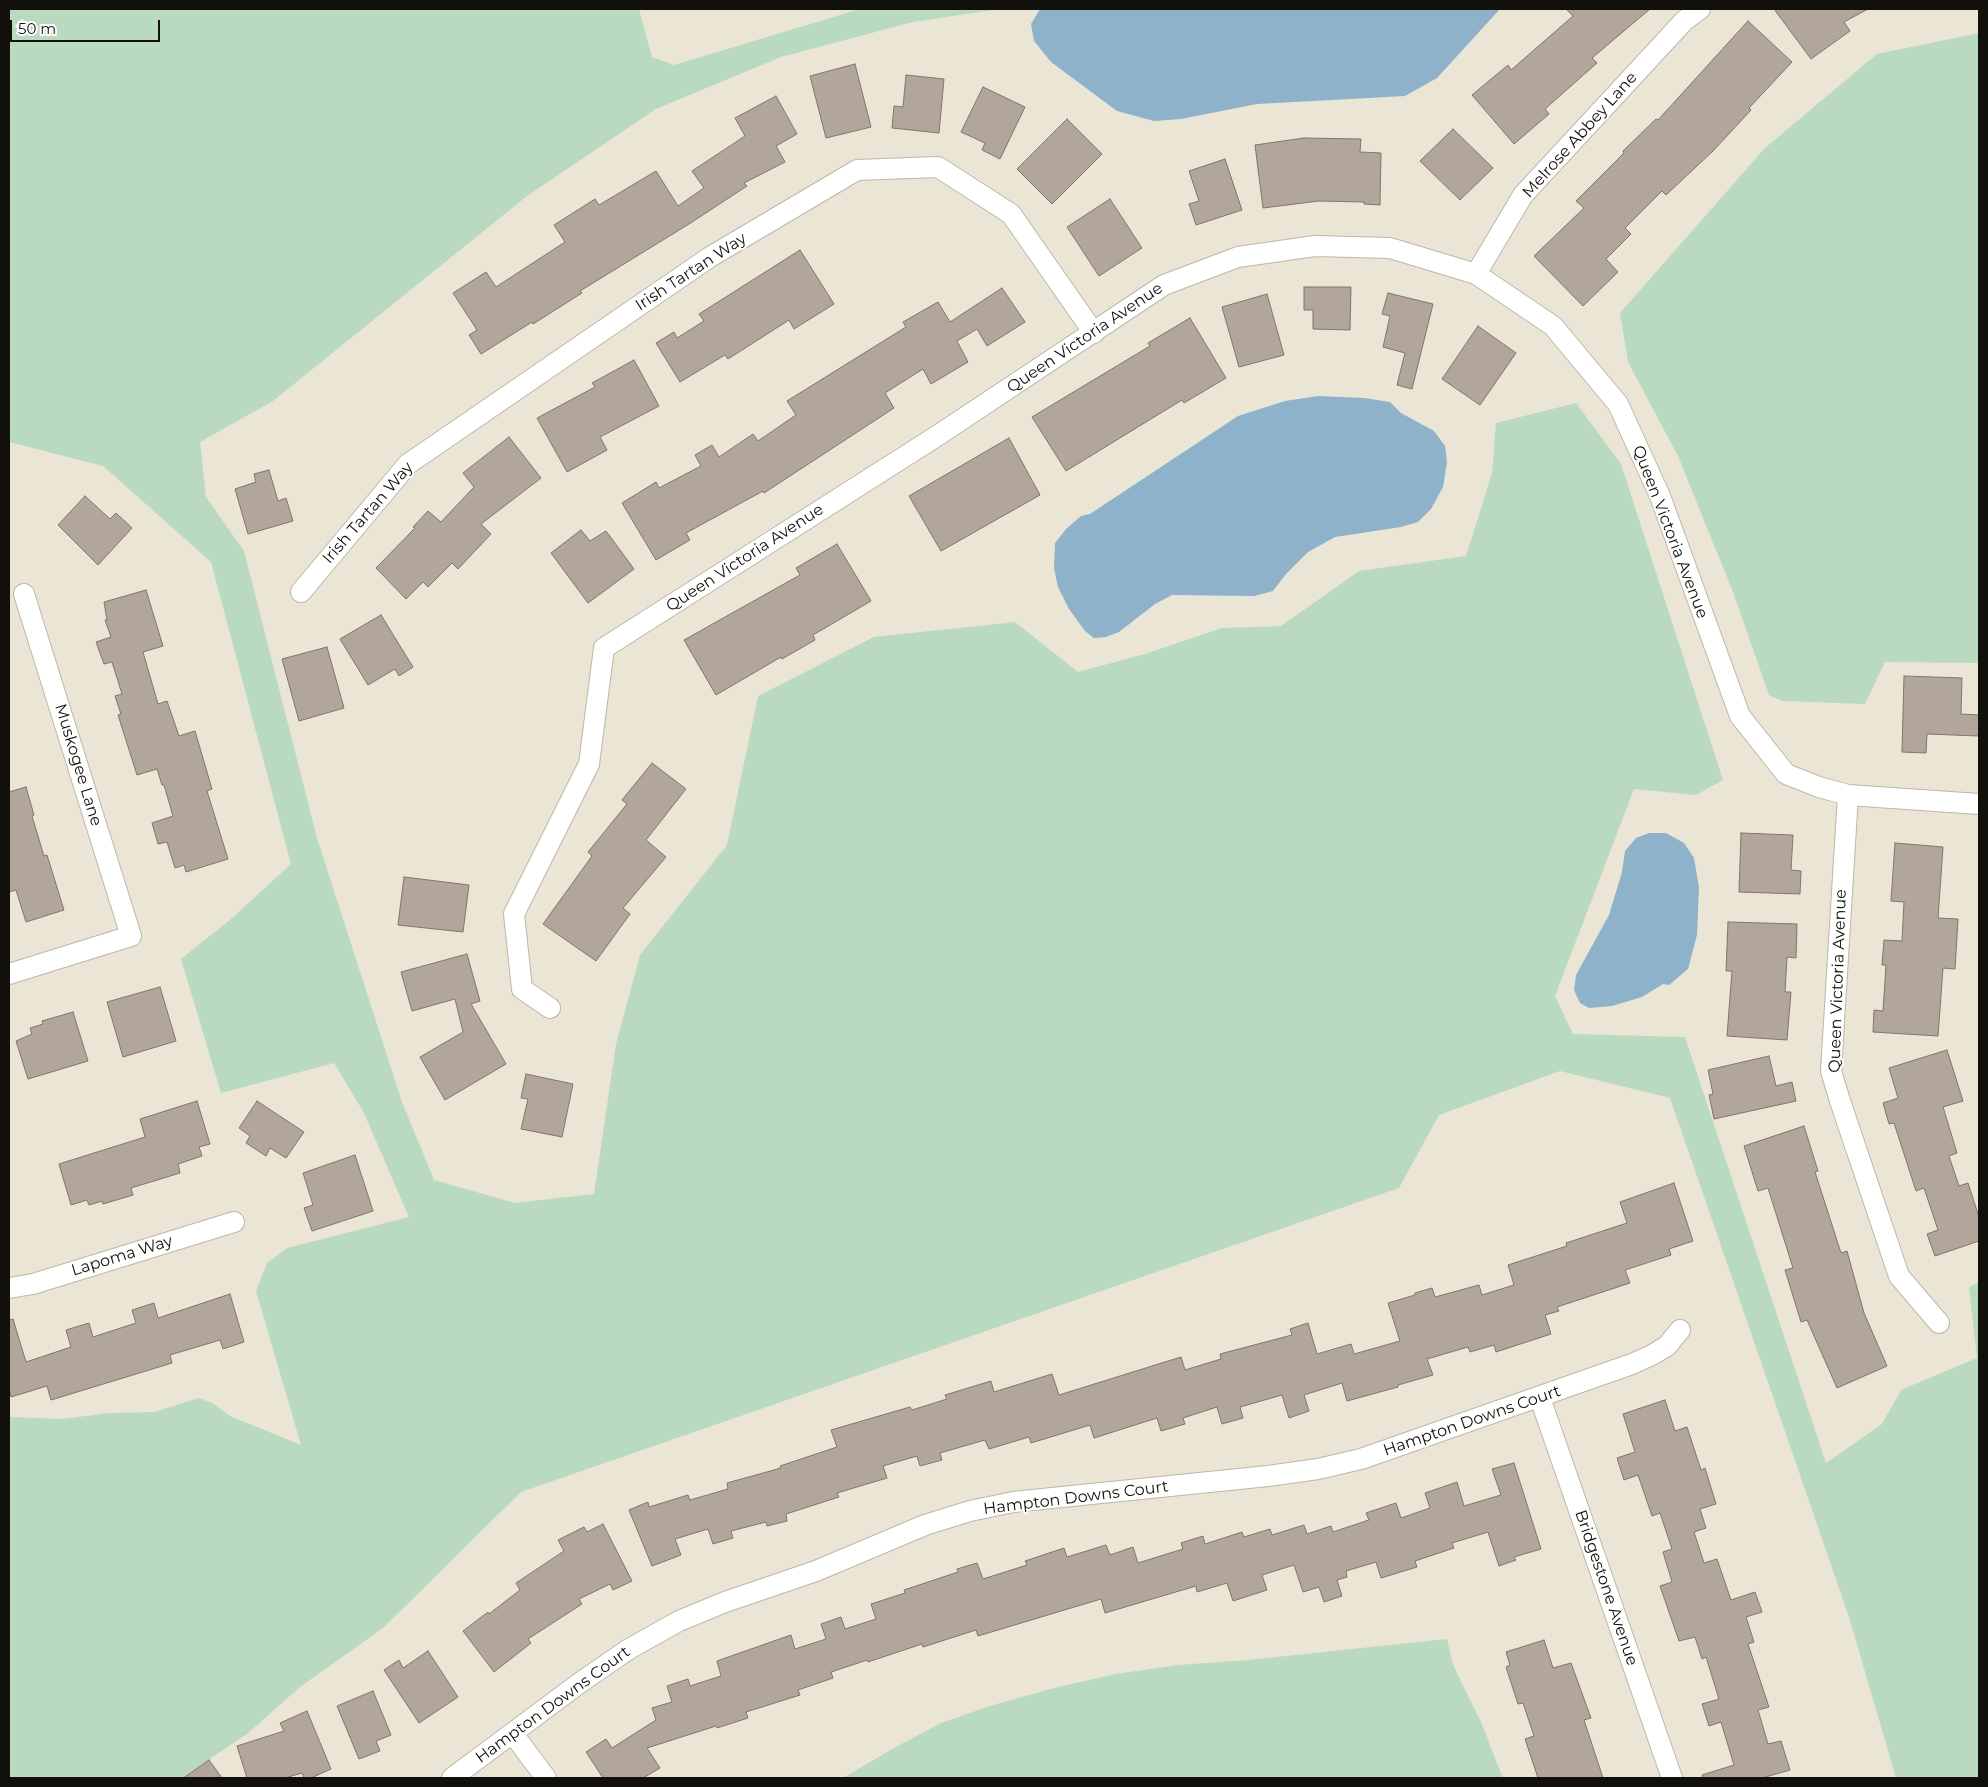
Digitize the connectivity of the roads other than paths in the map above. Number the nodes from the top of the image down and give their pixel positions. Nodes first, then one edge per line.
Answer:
1 (1700, 9) edge
2 (1476, 274) junction
3 (1094, 333) junction
4 (301, 592) dead end
5 (24, 594) dead end
6 (1848, 795) junction
7 (1979, 804) edge
8 (9, 974) edge
9 (550, 1008) dead end
10 (234, 1222) dead end
11 (9, 1288) edge
12 (1939, 1323) dead end
13 (1680, 1330) dead end
14 (1540, 1398) junction
15 (513, 1734) junction
16 (452, 1778) edge
17 (546, 1778) edge
18 (1672, 1778) edge

1 - 2 street, Melrose Abbey Lane
2 - 3 street, Queen Victoria Avenue
2 - 6 street, Queen Victoria Avenue
3 - 4 street, Irish Tartan Way
3 - 9 street, Queen Victoria Avenue
5 - 8 street, Muskogee Lane
6 - 7 street, Queen Victoria Avenue
6 - 12 street, Queen Victoria Avenue
10 - 11 street, Lapoma Way
13 - 14 street, Hampton Downs Court
14 - 15 street, Hampton Downs Court
14 - 18 street, Bridgestone Avenue
15 - 16 street, Hampton Downs Court
15 - 17 street

